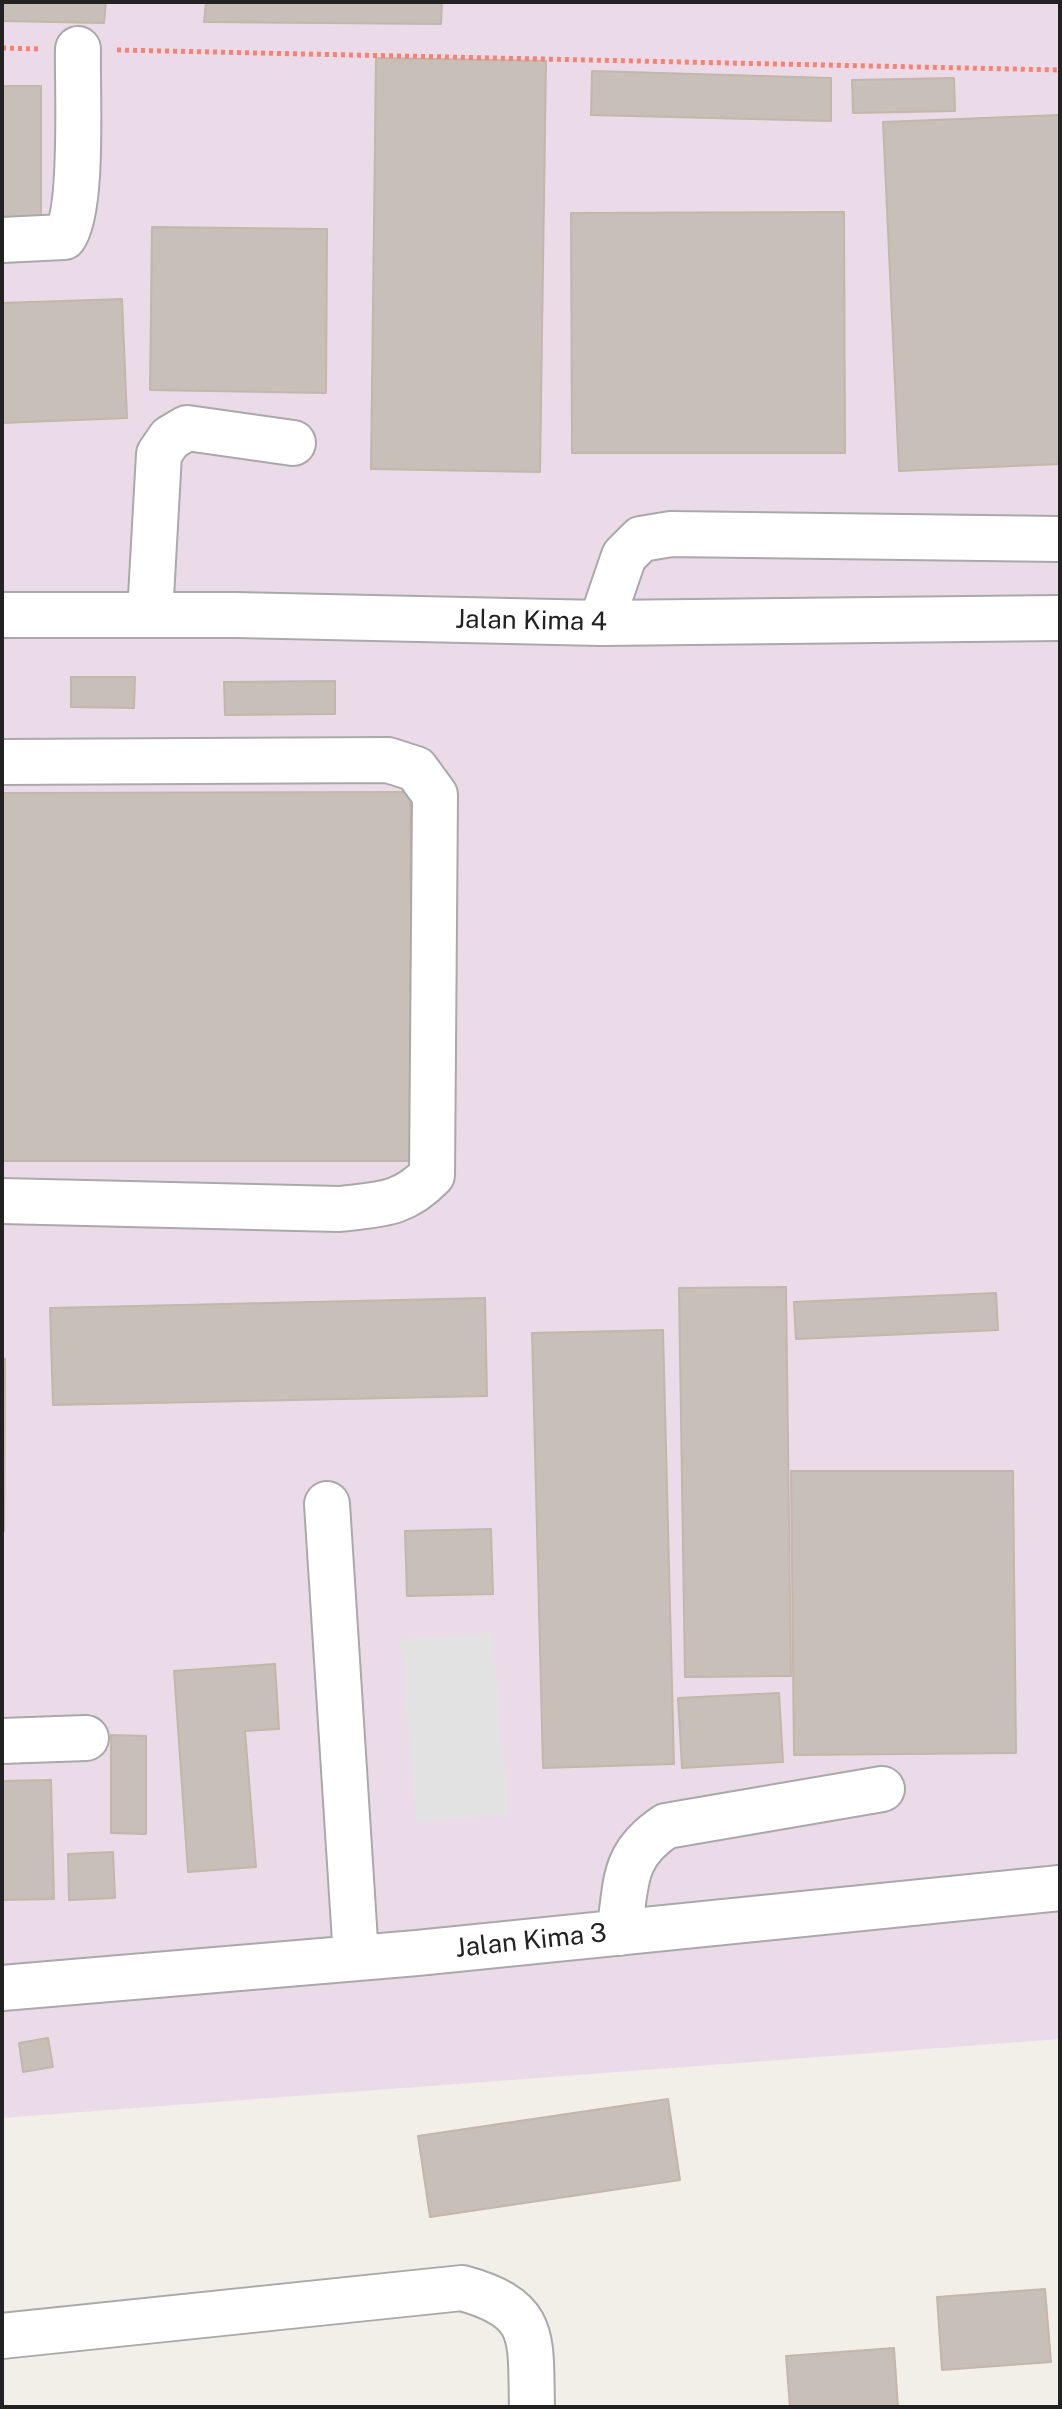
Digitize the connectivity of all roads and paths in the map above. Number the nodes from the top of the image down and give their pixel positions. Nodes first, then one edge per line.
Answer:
1 (2, 48) edge
2 (78, 49) junction
3 (1060, 70) edge
4 (2, 240) edge
5 (293, 443) dead end
6 (1060, 539) edge
7 (2, 615) edge
8 (150, 615) junction
9 (1060, 618) edge
10 (601, 623) junction
11 (2, 762) edge
12 (2, 1201) edge
13 (327, 1504) dead end
14 (86, 1738) dead end
15 (2, 1741) edge
16 (882, 1789) dead end
17 (1060, 1888) edge
18 (619, 1933) junction
19 (356, 1957) junction
20 (2, 1988) edge
21 (2, 2336) edge
22 (532, 2407) edge

1 - 2 path
2 - 3 path
2 - 4 street
5 - 8 street
6 - 10 street
7 - 8 street, Jalan Kima 4
8 - 10 street, Jalan Kima 4
9 - 10 street, Jalan Kima 4
11 - 12 street
13 - 19 street
14 - 15 street
16 - 18 street
17 - 18 street, Jalan Kima 3
18 - 19 street, Jalan Kima 3
19 - 20 street, Jalan Kima 3
21 - 22 street

